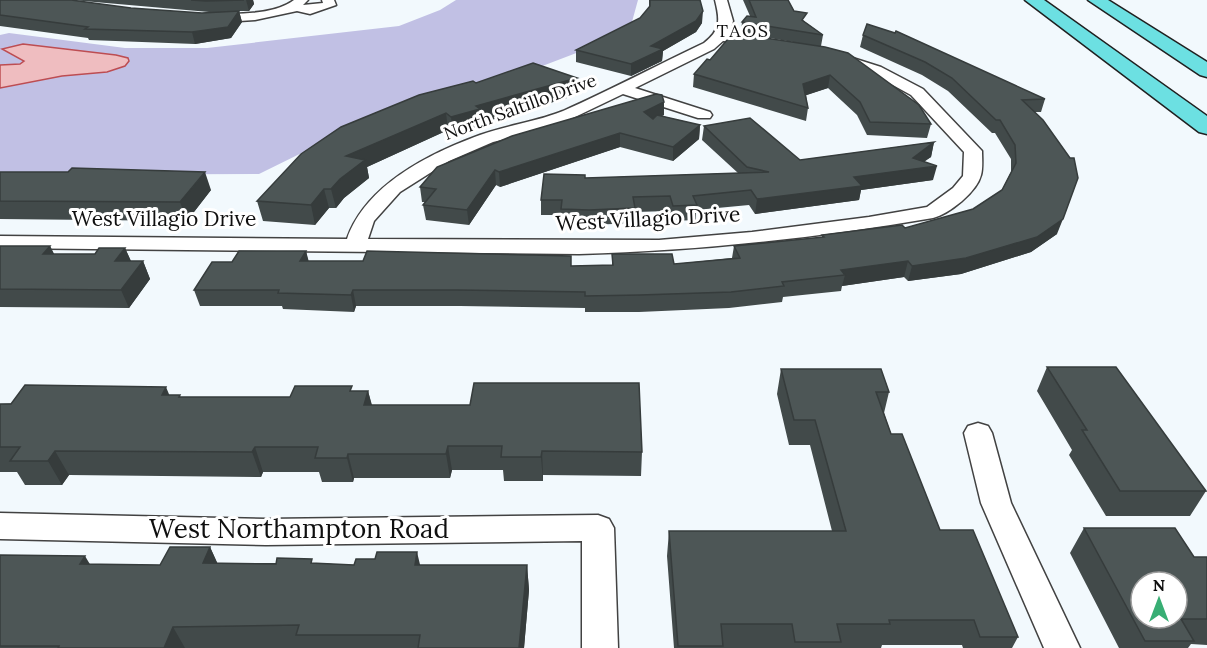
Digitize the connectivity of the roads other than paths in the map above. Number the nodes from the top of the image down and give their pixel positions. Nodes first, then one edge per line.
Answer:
1 (328, 0) edge
2 (721, 0) edge
3 (1033, 0) edge
4 (1096, 0) edge
5 (298, 4) edge
6 (197, 19) edge
7 (722, 37) junction
8 (784, 45) edge
9 (818, 52) edge
10 (1207, 71) edge
11 (624, 89) junction
12 (704, 114) dead end
13 (1207, 127) edge
14 (0, 242) edge
15 (356, 244) junction
16 (978, 433) dead end
17 (0, 526) edge
18 (600, 648) edge
19 (1062, 648) edge

1 - 5 street
2 - 7 street
3 - 13 highway
4 - 10 highway
5 - 6 street
7 - 8 street
7 - 11 street, North Saltillo Drive
9 - 15 street, West Villagio Drive
11 - 12 street
11 - 15 street, North Saltillo Drive
14 - 15 street, West Villagio Drive
16 - 19 street
17 - 18 street, West Northampton Road

